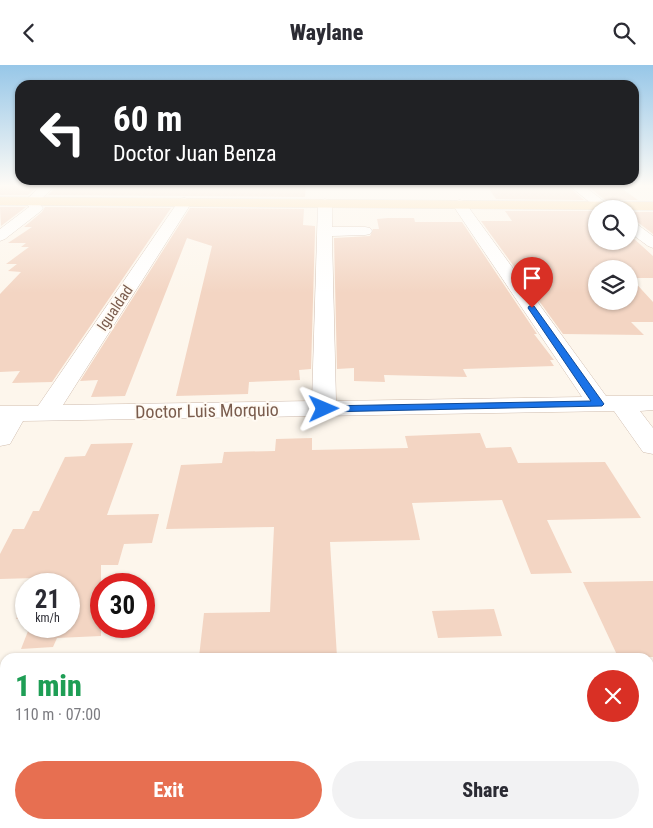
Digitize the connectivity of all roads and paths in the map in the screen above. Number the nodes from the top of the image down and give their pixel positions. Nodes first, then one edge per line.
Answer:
1 (15, 222) edge
2 (172, 222) edge
3 (325, 222) edge
4 (472, 222) edge
5 (325, 231) junction
6 (365, 231) dead end
7 (638, 232) edge
8 (0, 236) edge
9 (653, 243) edge
10 (653, 403) edge
11 (610, 404) junction
12 (324, 409) junction
13 (7, 414) edge
14 (45, 414) junction
15 (0, 438) edge
16 (653, 446) edge

1 - 8 street
2 - 14 street, Igualdad
3 - 5 street
4 - 11 street
5 - 6 street
5 - 12 street
7 - 9 street
10 - 11 street, Doctor Luis Morquio
11 - 12 street, Doctor Luis Morquio
11 - 16 street
12 - 14 street, Doctor Luis Morquio
13 - 14 street, Doctor Luis Morquio
13 - 15 street

